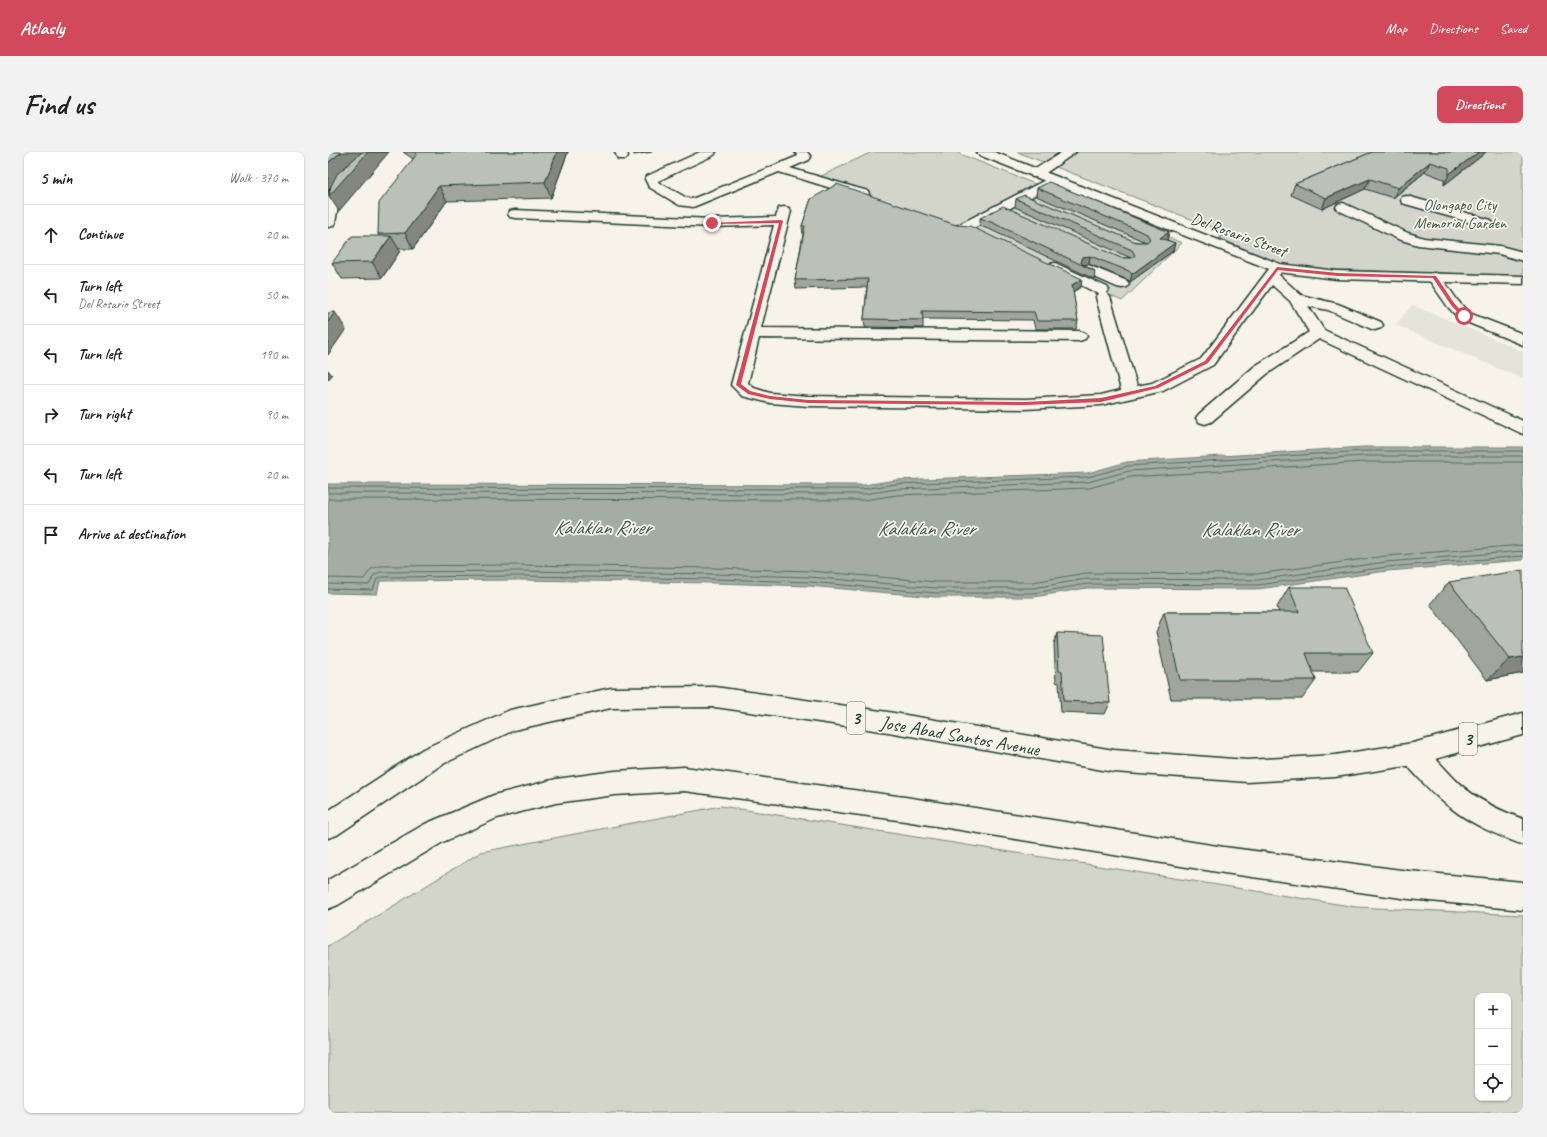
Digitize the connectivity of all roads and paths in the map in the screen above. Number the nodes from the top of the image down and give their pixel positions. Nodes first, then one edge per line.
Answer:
1 (379, 152) edge
2 (710, 152) edge
3 (801, 152) edge
4 (983, 152) edge
5 (1070, 152) edge
6 (780, 168) junction
7 (1036, 174) junction
8 (1053, 180) junction
9 (1022, 196) junction
10 (872, 197) edge
11 (1407, 200) dead end
12 (330, 203) edge
13 (1041, 204) edge
14 (1001, 207) junction
15 (1343, 207) dead end
16 (1474, 207) dead end
17 (1016, 213) edge
18 (515, 214) dead end
19 (980, 218) junction
20 (328, 223) edge
21 (1486, 223) junction
22 (1482, 248) junction
23 (1054, 254) edge
24 (1523, 256) edge
25 (1040, 260) edge
26 (1274, 272) junction
27 (1434, 277) junction
28 (1522, 279) edge
29 (1122, 284) dead end
30 (1296, 298) junction
31 (1375, 326) dead end
32 (1318, 332) junction
33 (752, 333) junction
34 (1079, 336) dead end
35 (1523, 340) edge
36 (1130, 393) junction
37 (1205, 418) dead end
38 (1523, 428) edge
39 (1523, 724) edge
40 (1413, 754) junction
41 (328, 826) edge
42 (1523, 832) edge
43 (328, 895) edge
44 (1523, 896) edge

1 - 12 main road
2 - 6 main road
3 - 6 main road
4 - 7 main road, Del Rosario Street
5 - 7 main road
6 - 10 main road
7 - 8 main road, Del Rosario Street
8 - 9 main road
8 - 26 main road, Del Rosario Street
9 - 13 main road
9 - 14 main road
11 - 21 main road
12 - 20 main road
14 - 17 main road
14 - 19 main road
15 - 22 main road
16 - 21 main road
18 - 33 main road
19 - 19 main road
21 - 22 main road
22 - 24 main road
23 - 29 main road
25 - 36 main road
26 - 27 main road, Del Rosario Street
26 - 30 main road
26 - 36 main road
27 - 28 main road, Del Rosario Street
27 - 35 main road
30 - 31 main road
30 - 32 main road
32 - 37 main road
32 - 38 main road
33 - 34 main road
33 - 36 main road
39 - 40 main road, Jose Abad Santos Avenue / 3
40 - 41 main road, Jose Abad Santos Avenue / 3
40 - 42 main road
43 - 44 main road

